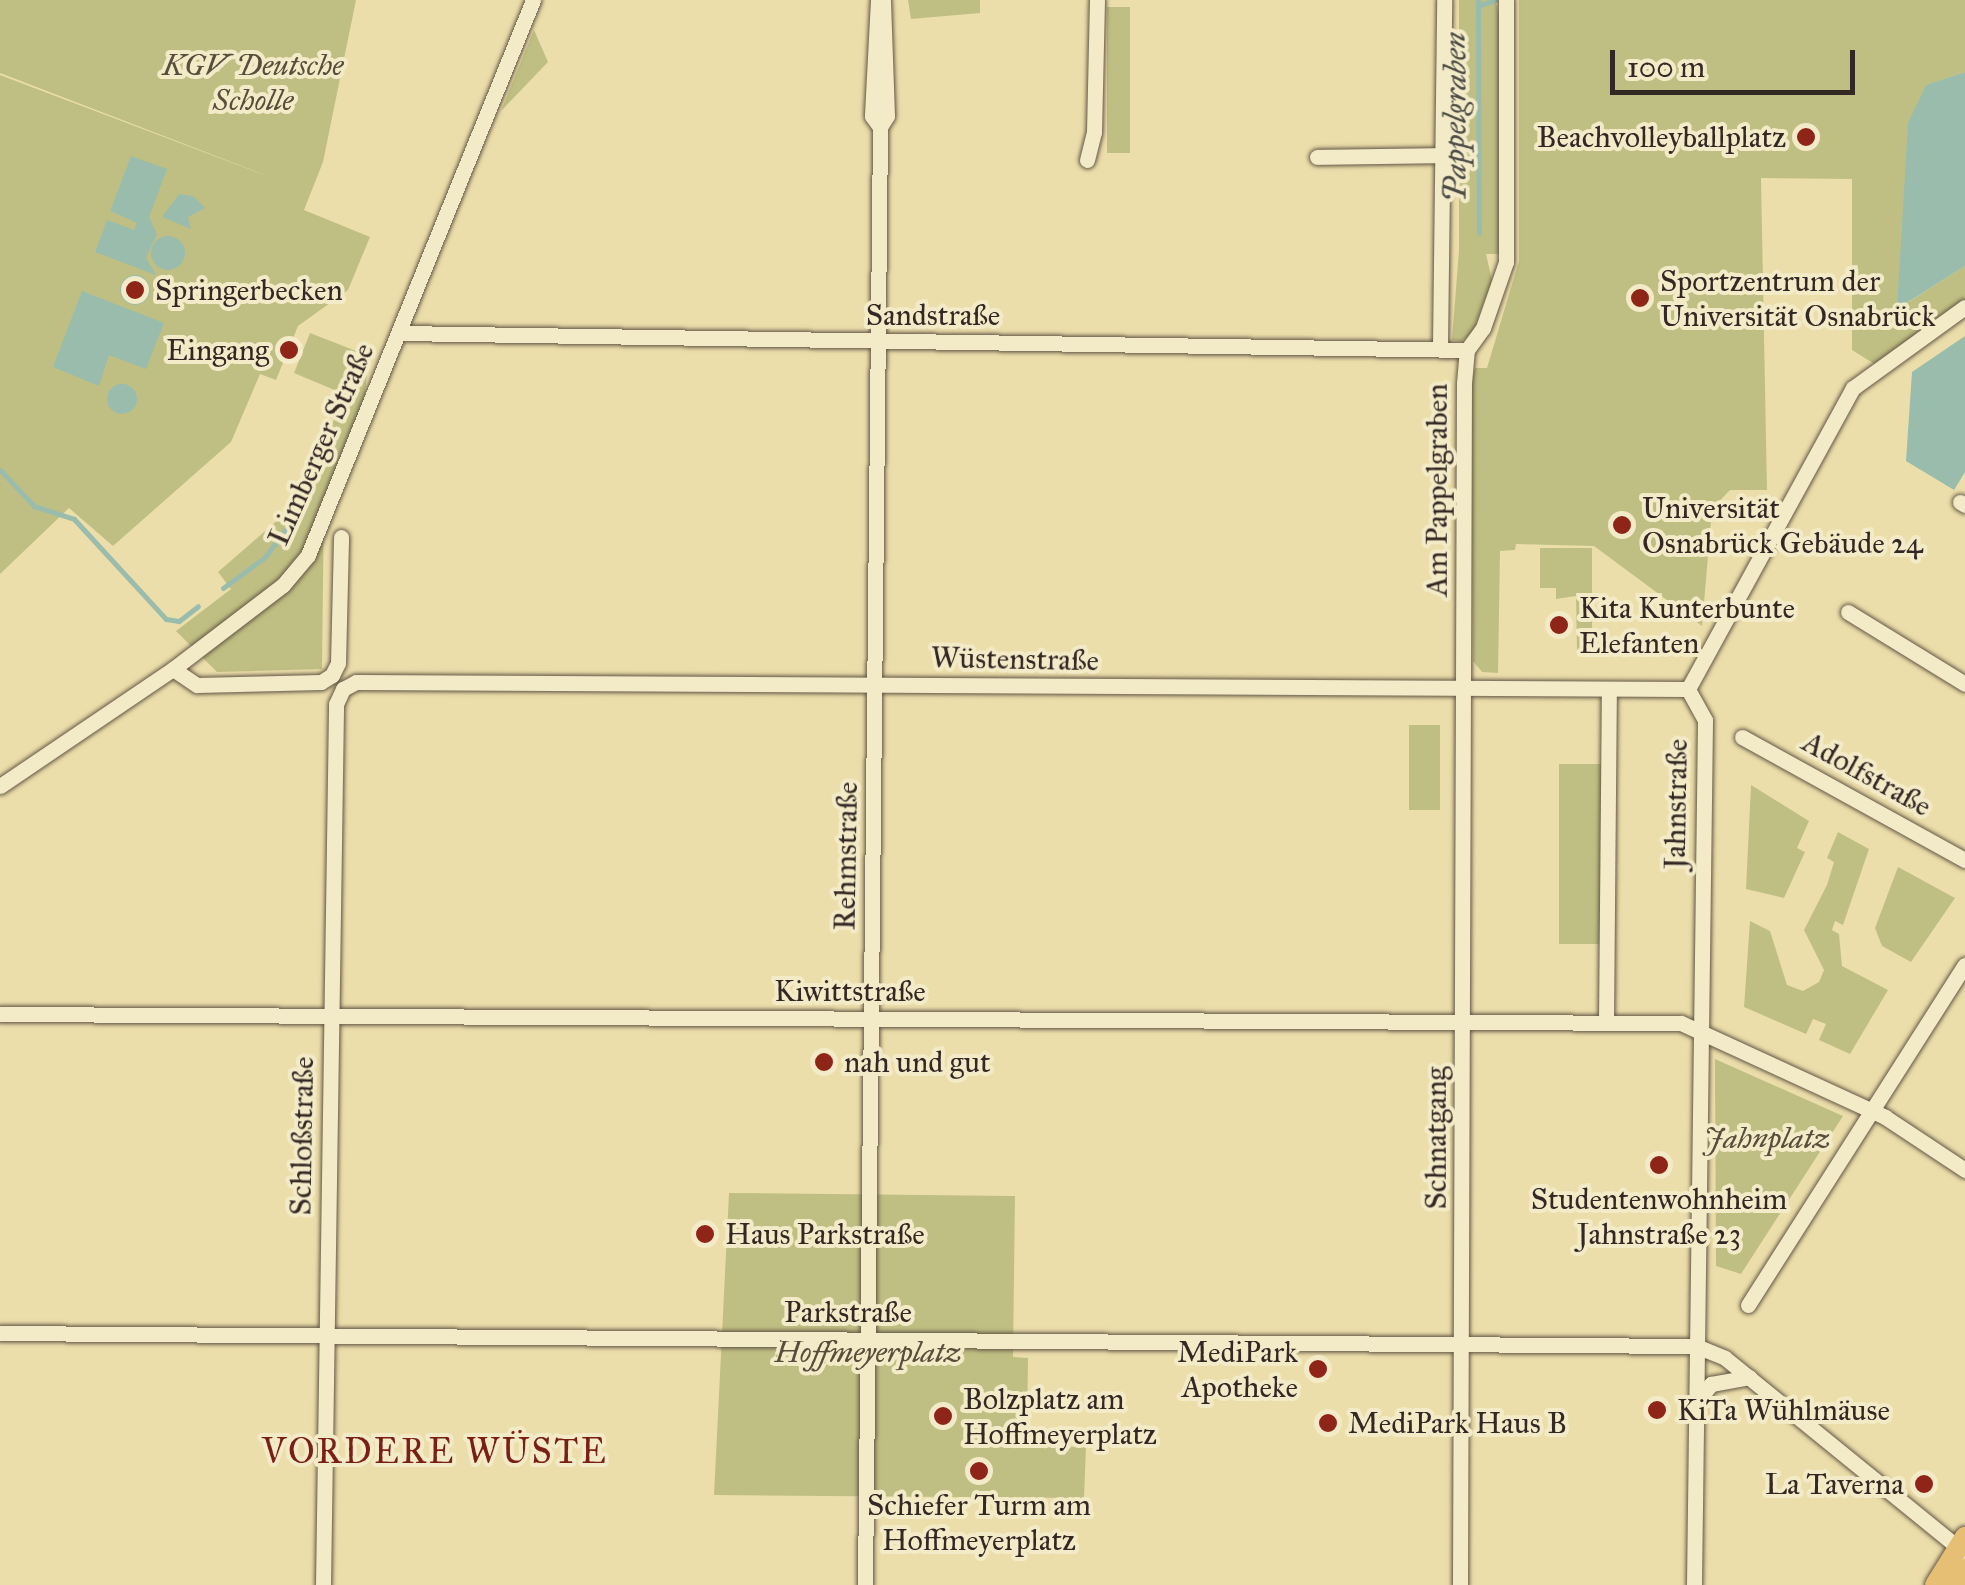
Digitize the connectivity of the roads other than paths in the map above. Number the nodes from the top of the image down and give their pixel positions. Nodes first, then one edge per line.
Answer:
1 (533, 0) edge
2 (880, 0) edge
3 (1097, 0) edge
4 (1444, 0) edge
5 (1506, 0) edge
6 (1444, 155) junction
7 (1317, 157) dead end
8 (1087, 160) dead end
9 (1965, 307) edge
10 (400, 333) junction
11 (880, 342) junction
12 (1440, 346) junction
13 (1467, 350) junction
14 (341, 537) dead end
15 (1848, 612) dead end
16 (173, 669) junction
17 (1965, 684) edge
18 (876, 685) junction
19 (1688, 688) junction
20 (343, 689) joint
21 (1464, 690) junction
22 (1609, 690) junction
23 (1742, 737) dead end
24 (0, 786) edge
25 (1965, 860) edge
26 (1965, 965) edge
27 (0, 1014) edge
28 (331, 1016) junction
29 (872, 1019) junction
30 (1463, 1022) junction
31 (1606, 1022) junction
32 (1698, 1031) junction
33 (1870, 1111) junction
34 (1965, 1170) edge
35 (1748, 1305) dead end
36 (0, 1333) edge
37 (327, 1336) junction
38 (868, 1340) junction
39 (1465, 1341) junction
40 (1696, 1346) junction
41 (1749, 1377) junction
42 (1693, 1407) junction
43 (1963, 1545) edge
44 (1965, 1569) edge
45 (322, 1585) edge
46 (865, 1585) edge
47 (1460, 1585) edge
48 (1694, 1585) edge
49 (1935, 1585) edge
50 (1955, 1585) edge

1 - 10 street, Limberger Straße
2 - 11 street, Rehmstraße
3 - 8 street
4 - 6 street, Am Pappelgraben
5 - 13 street, Am Pappelgraben
6 - 7 street
6 - 12 street, Am Pappelgraben
9 - 19 street
10 - 11 street, Sandstraße
10 - 16 street, Limberger Straße
11 - 12 street, Sandstraße
11 - 18 street, Rehmstraße
12 - 13 street, Sandstraße
13 - 21 street, Am Pappelgraben
14 - 16 street
15 - 17 street
16 - 24 street, Limberger Straße
18 - 20 street, Wüstenstraße
18 - 21 street, Wüstenstraße
18 - 29 street, Rehmstraße
19 - 22 street, Wüstenstraße
19 - 32 street, Jahnstraße
20 - 28 street, Schloßstraße
21 - 22 street, Wüstenstraße
21 - 30 street, Schnatgang
22 - 31 street
23 - 25 street, Adolfstraße
26 - 33 street
27 - 28 street, Kiwittstraße
28 - 29 street, Kiwittstraße
28 - 37 street, Schloßstraße
29 - 30 street, Kiwittstraße
29 - 38 street, Rehmstraße
30 - 31 street, Kiwittstraße
30 - 39 street, Schnatgang
31 - 32 street, Kiwittstraße
32 - 33 street
32 - 40 street, Jahnstraße
33 - 34 street
33 - 35 street
36 - 37 street, Parkstraße
37 - 38 street, Parkstraße
37 - 45 street, Schloßstraße
38 - 39 street, Parkstraße
38 - 46 street, Rehmstraße
39 - 40 street, Parkstraße
39 - 47 street, Schnatgang
40 - 41 street
40 - 42 street, Jahnstraße
41 - 42 street
41 - 43 street
42 - 48 street, Jahnstraße
43 - 49 main road
44 - 50 main road

